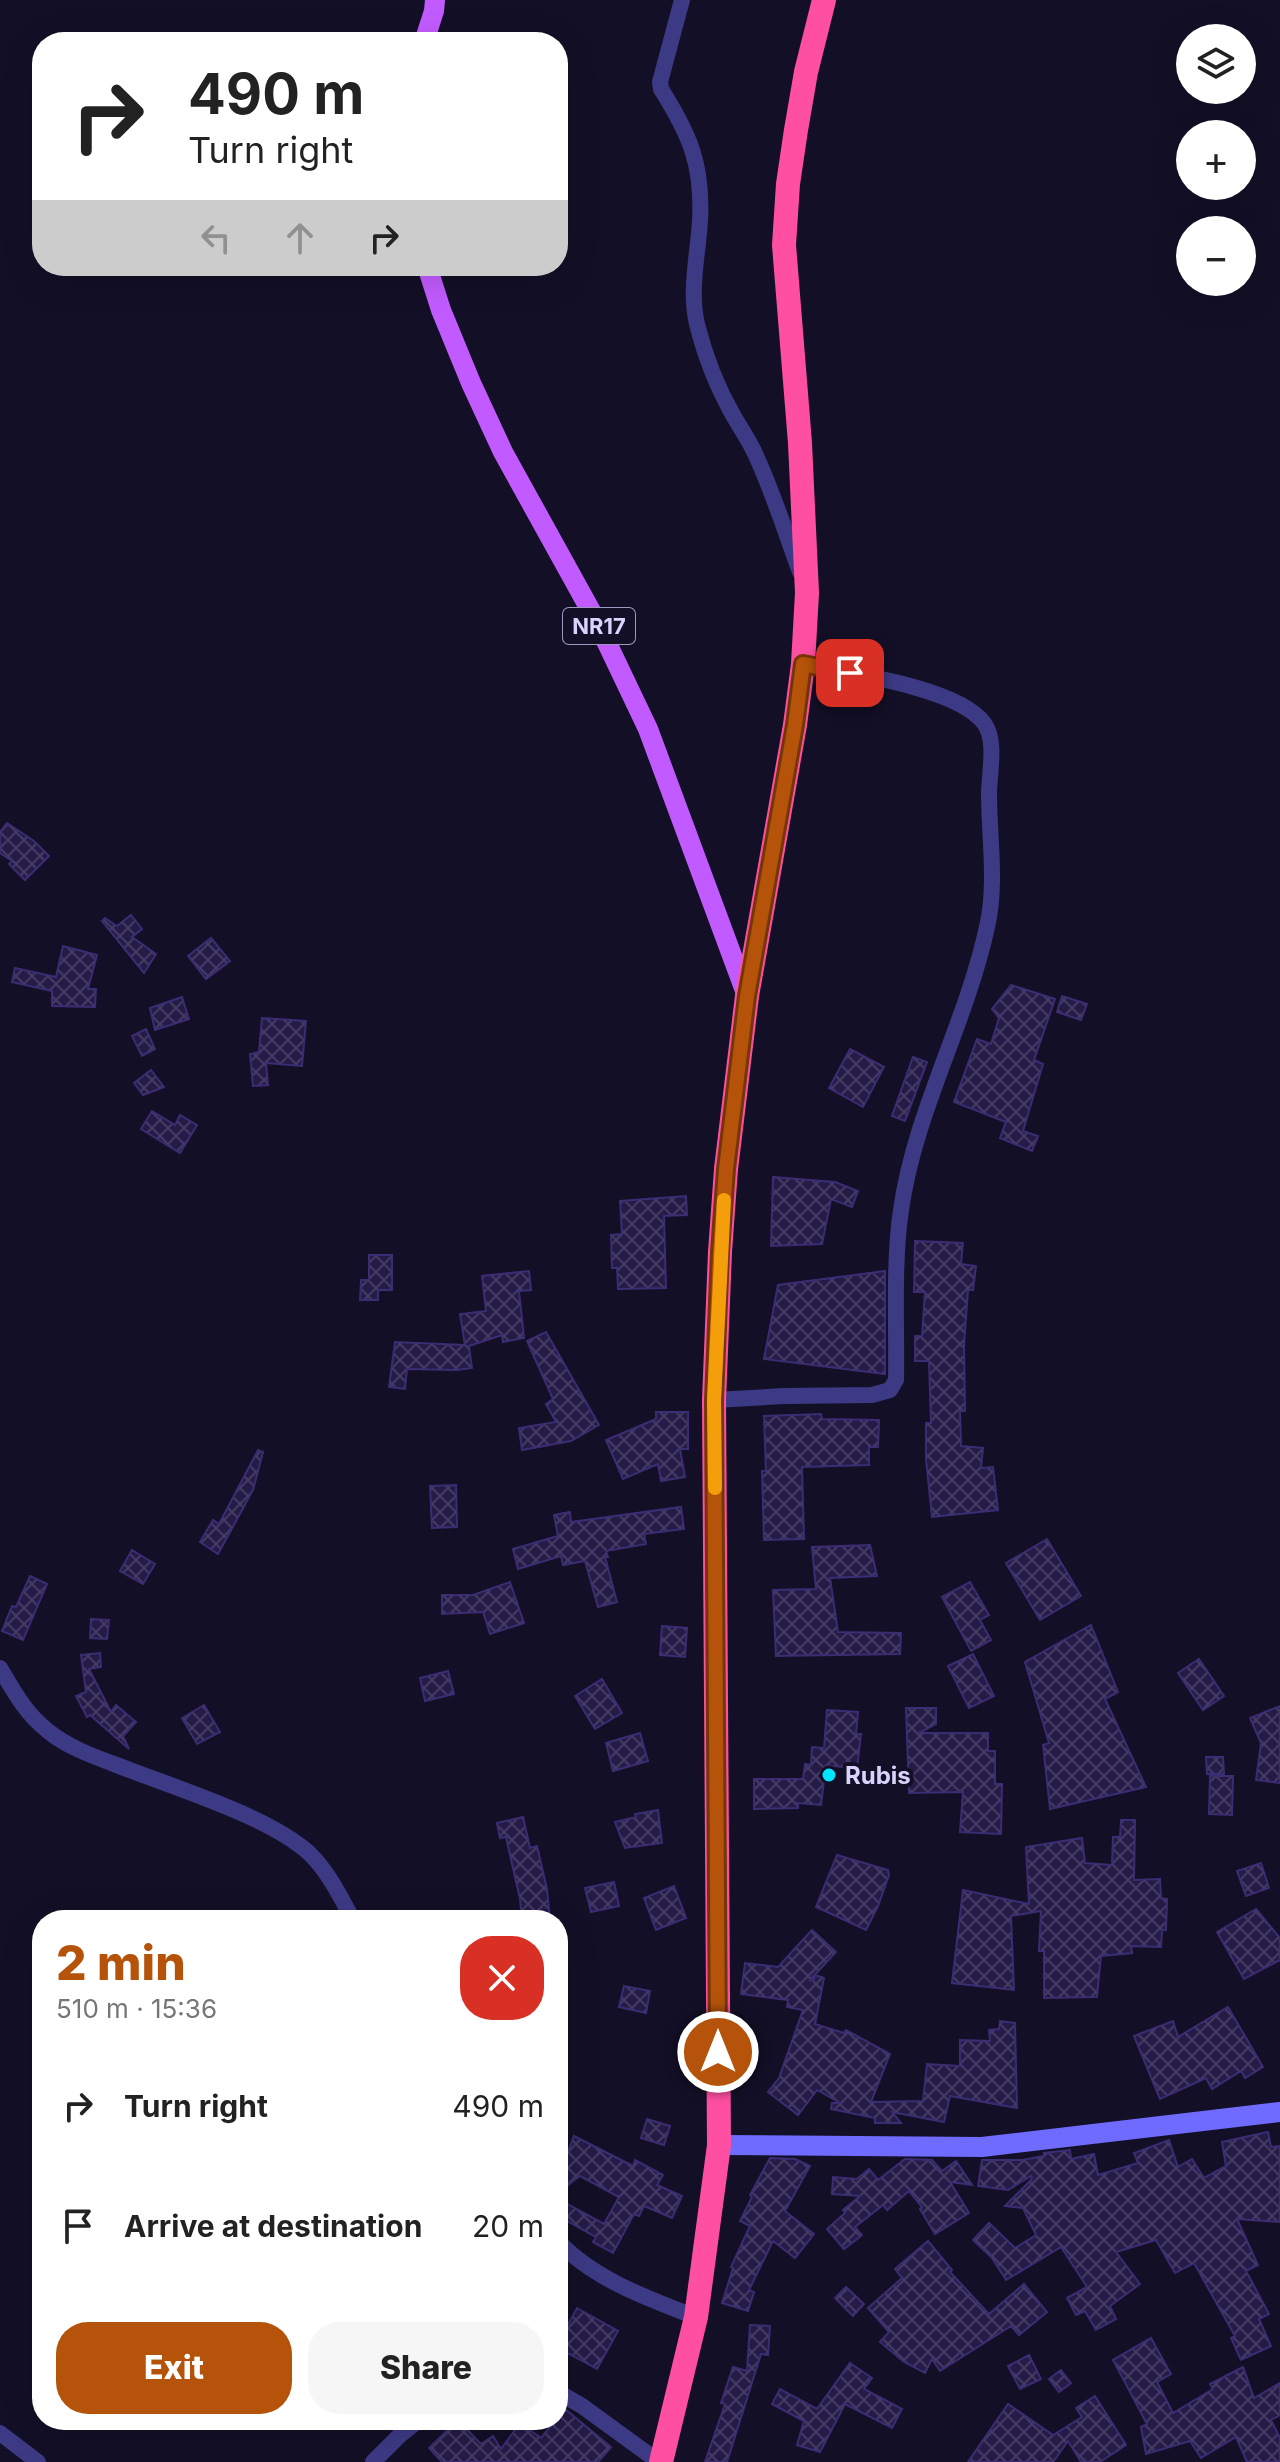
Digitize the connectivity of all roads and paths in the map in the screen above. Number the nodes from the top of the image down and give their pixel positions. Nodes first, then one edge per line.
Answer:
1 (435, 0) edge
2 (682, 0) edge
3 (824, 0) edge
4 (427, 32) edge
5 (430, 276) edge
6 (807, 593) junction
7 (803, 664) junction
8 (747, 996) junction
9 (714, 1400) junction
10 (0, 1668) edge
11 (347, 1910) edge
12 (1280, 2112) edge
13 (719, 2145) junction
14 (568, 2249) edge
15 (696, 2317) junction
16 (568, 2398) edge
17 (408, 2430) edge
18 (0, 2433) edge
19 (38, 2462) edge
20 (373, 2462) edge
21 (660, 2462) edge

1 - 4 main road
2 - 6 street
3 - 6 highway
5 - 8 main road, NR17
6 - 7 highway
7 - 8 highway
7 - 9 street
8 - 9 highway
9 - 13 highway
10 - 11 street
12 - 13 main road
13 - 15 highway
14 - 15 street
15 - 21 highway
16 - 21 street
17 - 20 street
18 - 19 street

